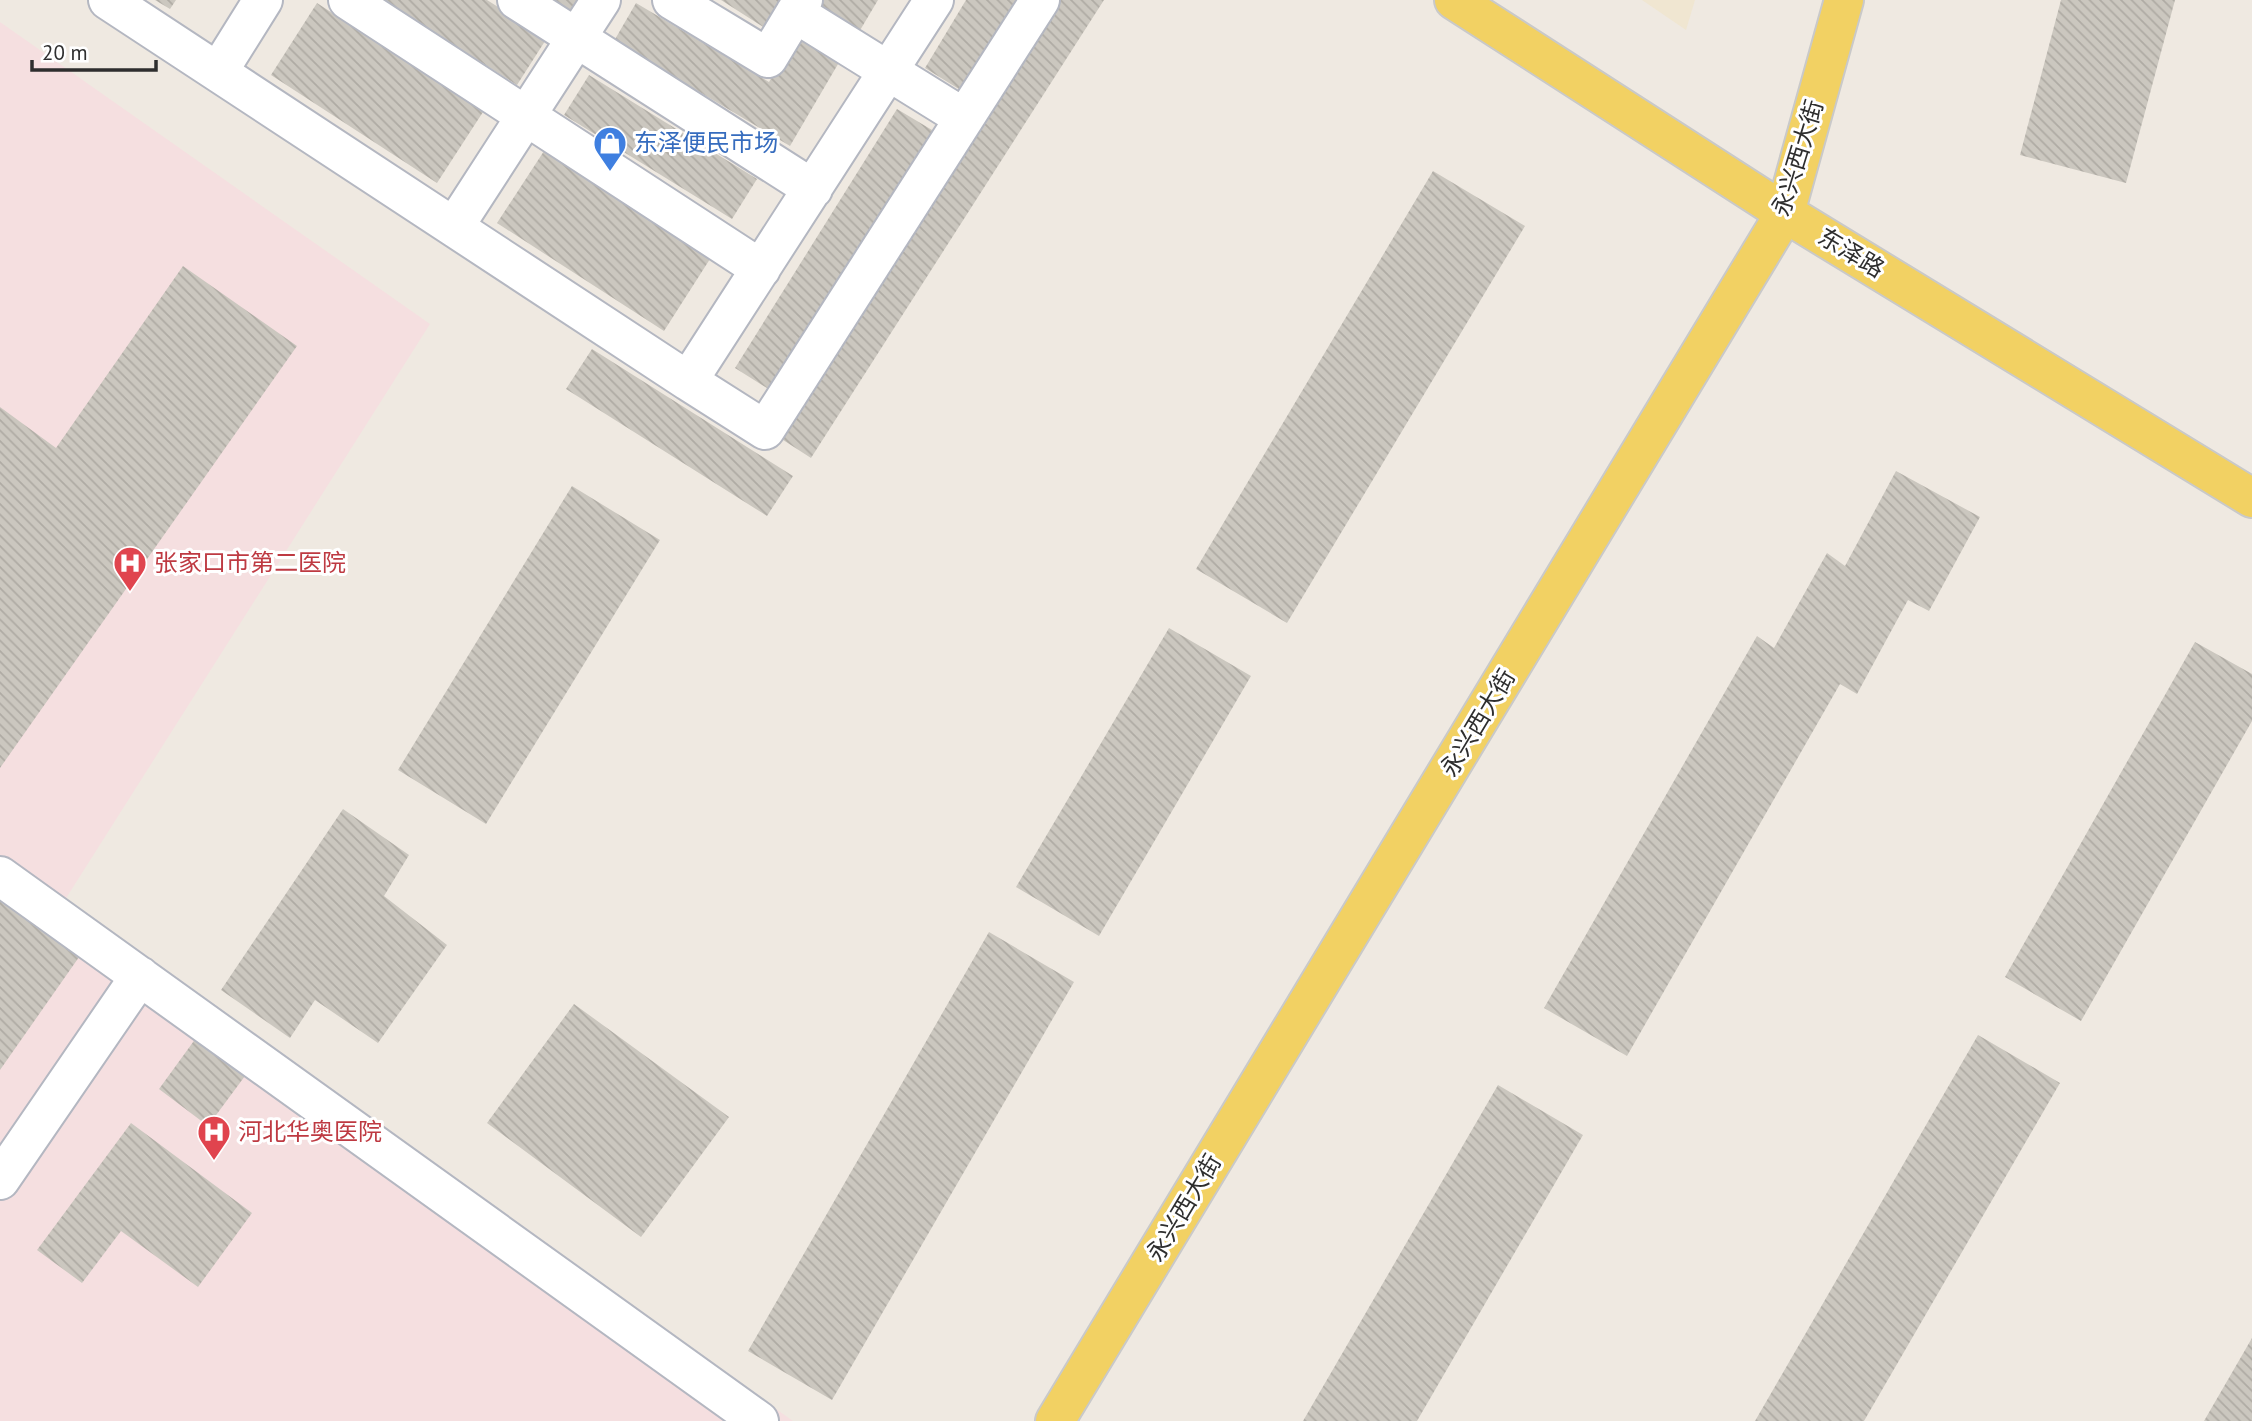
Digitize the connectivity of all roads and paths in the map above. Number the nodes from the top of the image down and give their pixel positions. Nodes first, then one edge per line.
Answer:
1 (107, 0) edge
2 (263, 0) edge
3 (348, 0) edge
4 (517, 0) edge
5 (601, 0) edge
6 (672, 0) edge
7 (934, 0) edge
8 (1040, 0) edge
9 (1454, 0) edge
10 (1844, 0) edge
11 (799, 7) edge
12 (576, 38) junction
13 (888, 71) junction
14 (218, 72) junction
15 (526, 116) junction
16 (964, 118) junction
17 (813, 189) junction
18 (1786, 214) junction
19 (454, 227) junction
20 (761, 269) junction
21 (688, 381) junction
22 (2252, 498) edge
23 (0, 876) edge
24 (140, 976) junction
25 (0, 1180) edge
26 (758, 1421) edge
27 (1055, 1421) edge

1 - 14 lane
2 - 14 lane
3 - 15 lane
4 - 12 lane
5 - 12 lane
6 - 11 lane
7 - 13 lane
8 - 16 lane
9 - 18 main road, 东泽路
10 - 18 main road, 永兴西大街
11 - 13 lane
12 - 15 lane
12 - 17 lane
13 - 16 lane
13 - 17 lane
14 - 19 lane
15 - 19 lane
15 - 20 lane
16 - 21 lane
17 - 20 lane
18 - 22 main road, 东泽路
18 - 27 main road, 永兴西大街
19 - 21 lane
20 - 21 lane
23 - 24 lane
24 - 25 lane
24 - 26 lane

